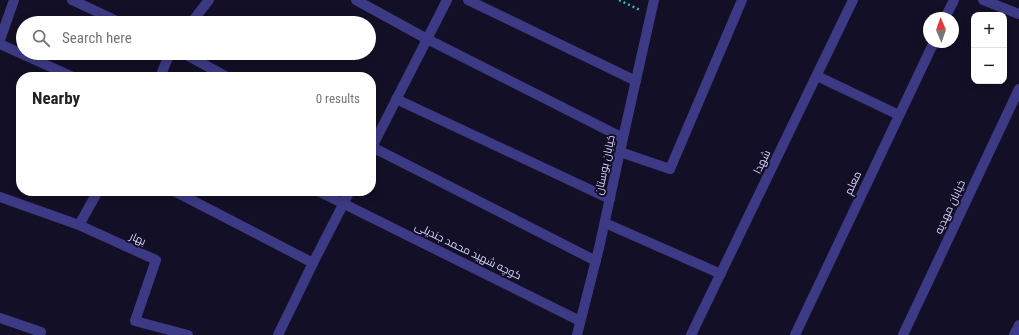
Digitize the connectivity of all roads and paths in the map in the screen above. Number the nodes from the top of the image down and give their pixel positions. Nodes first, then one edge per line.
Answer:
1 (14, 0) edge
2 (72, 0) edge
3 (209, 0) edge
4 (356, 0) edge
5 (447, 0) edge
6 (468, 0) edge
7 (619, 0) edge
8 (654, 0) edge
9 (742, 0) edge
10 (854, 0) edge
11 (954, 0) edge
12 (984, 0) edge
13 (948, 12) edge
14 (1019, 14) edge
15 (106, 16) edge
16 (196, 16) edge
17 (651, 16) junction
18 (427, 39) junction
19 (0, 40) edge
20 (0, 44) edge
21 (931, 48) edge
22 (16, 51) edge
23 (35, 60) edge
24 (167, 60) edge
25 (196, 60) edge
26 (62, 72) edge
27 (162, 72) edge
28 (218, 72) edge
29 (817, 76) junction
30 (636, 81) junction
31 (1019, 89) edge
32 (396, 99) junction
33 (899, 115) junction
34 (376, 138) edge
35 (623, 138) junction
36 (376, 151) edge
37 (620, 152) junction
38 (95, 196) edge
39 (184, 196) edge
40 (329, 196) edge
41 (348, 196) edge
42 (0, 197) edge
43 (610, 199) junction
44 (344, 203) junction
45 (605, 223) junction
46 (78, 226) junction
47 (596, 261) junction
48 (313, 263) junction
49 (721, 274) junction
50 (0, 318) edge
51 (580, 321) junction
52 (1019, 325) edge
53 (41, 332) dead end
54 (188, 335) edge
55 (278, 335) edge
56 (576, 335) edge
57 (691, 335) edge
58 (794, 335) edge
59 (903, 335) edge
60 (1014, 335) edge

1 - 19 street
2 - 15 street
3 - 16 street
4 - 18 street
5 - 18 street
6 - 30 street
7 - 17 path
8 - 17 street, خیابان بوستان
9 - 37 street
10 - 29 street, شهدا
11 - 13 street
12 - 14 street
17 - 30 street, خیابان بوستان
18 - 32 street
18 - 35 street
20 - 22 street
21 - 33 street, معلم
23 - 26 street
24 - 27 street
25 - 28 street
29 - 33 street
29 - 49 street, شهدا
30 - 35 street, خیابان بوستان
31 - 59 street, خیابان مهدیه
32 - 34 street
32 - 43 street
33 - 58 street, معلم
35 - 37 street, خیابان بوستان
36 - 47 street
37 - 43 street, خیابان بوستان
38 - 46 street
39 - 48 street
40 - 44 street, کوچه شهید محمد جندیلی
41 - 44 street
42 - 46 street, بهار
43 - 45 street, خیابان بوستان
44 - 48 street
44 - 51 street, کوچه شهید محمد جندیلی
45 - 47 street, خیابان بوستان
45 - 49 street
46 - 54 street, بهار
47 - 51 street, خیابان بوستان
48 - 55 street
49 - 57 street, شهدا
50 - 53 street
51 - 56 street, خیابان بوستان
52 - 60 street

